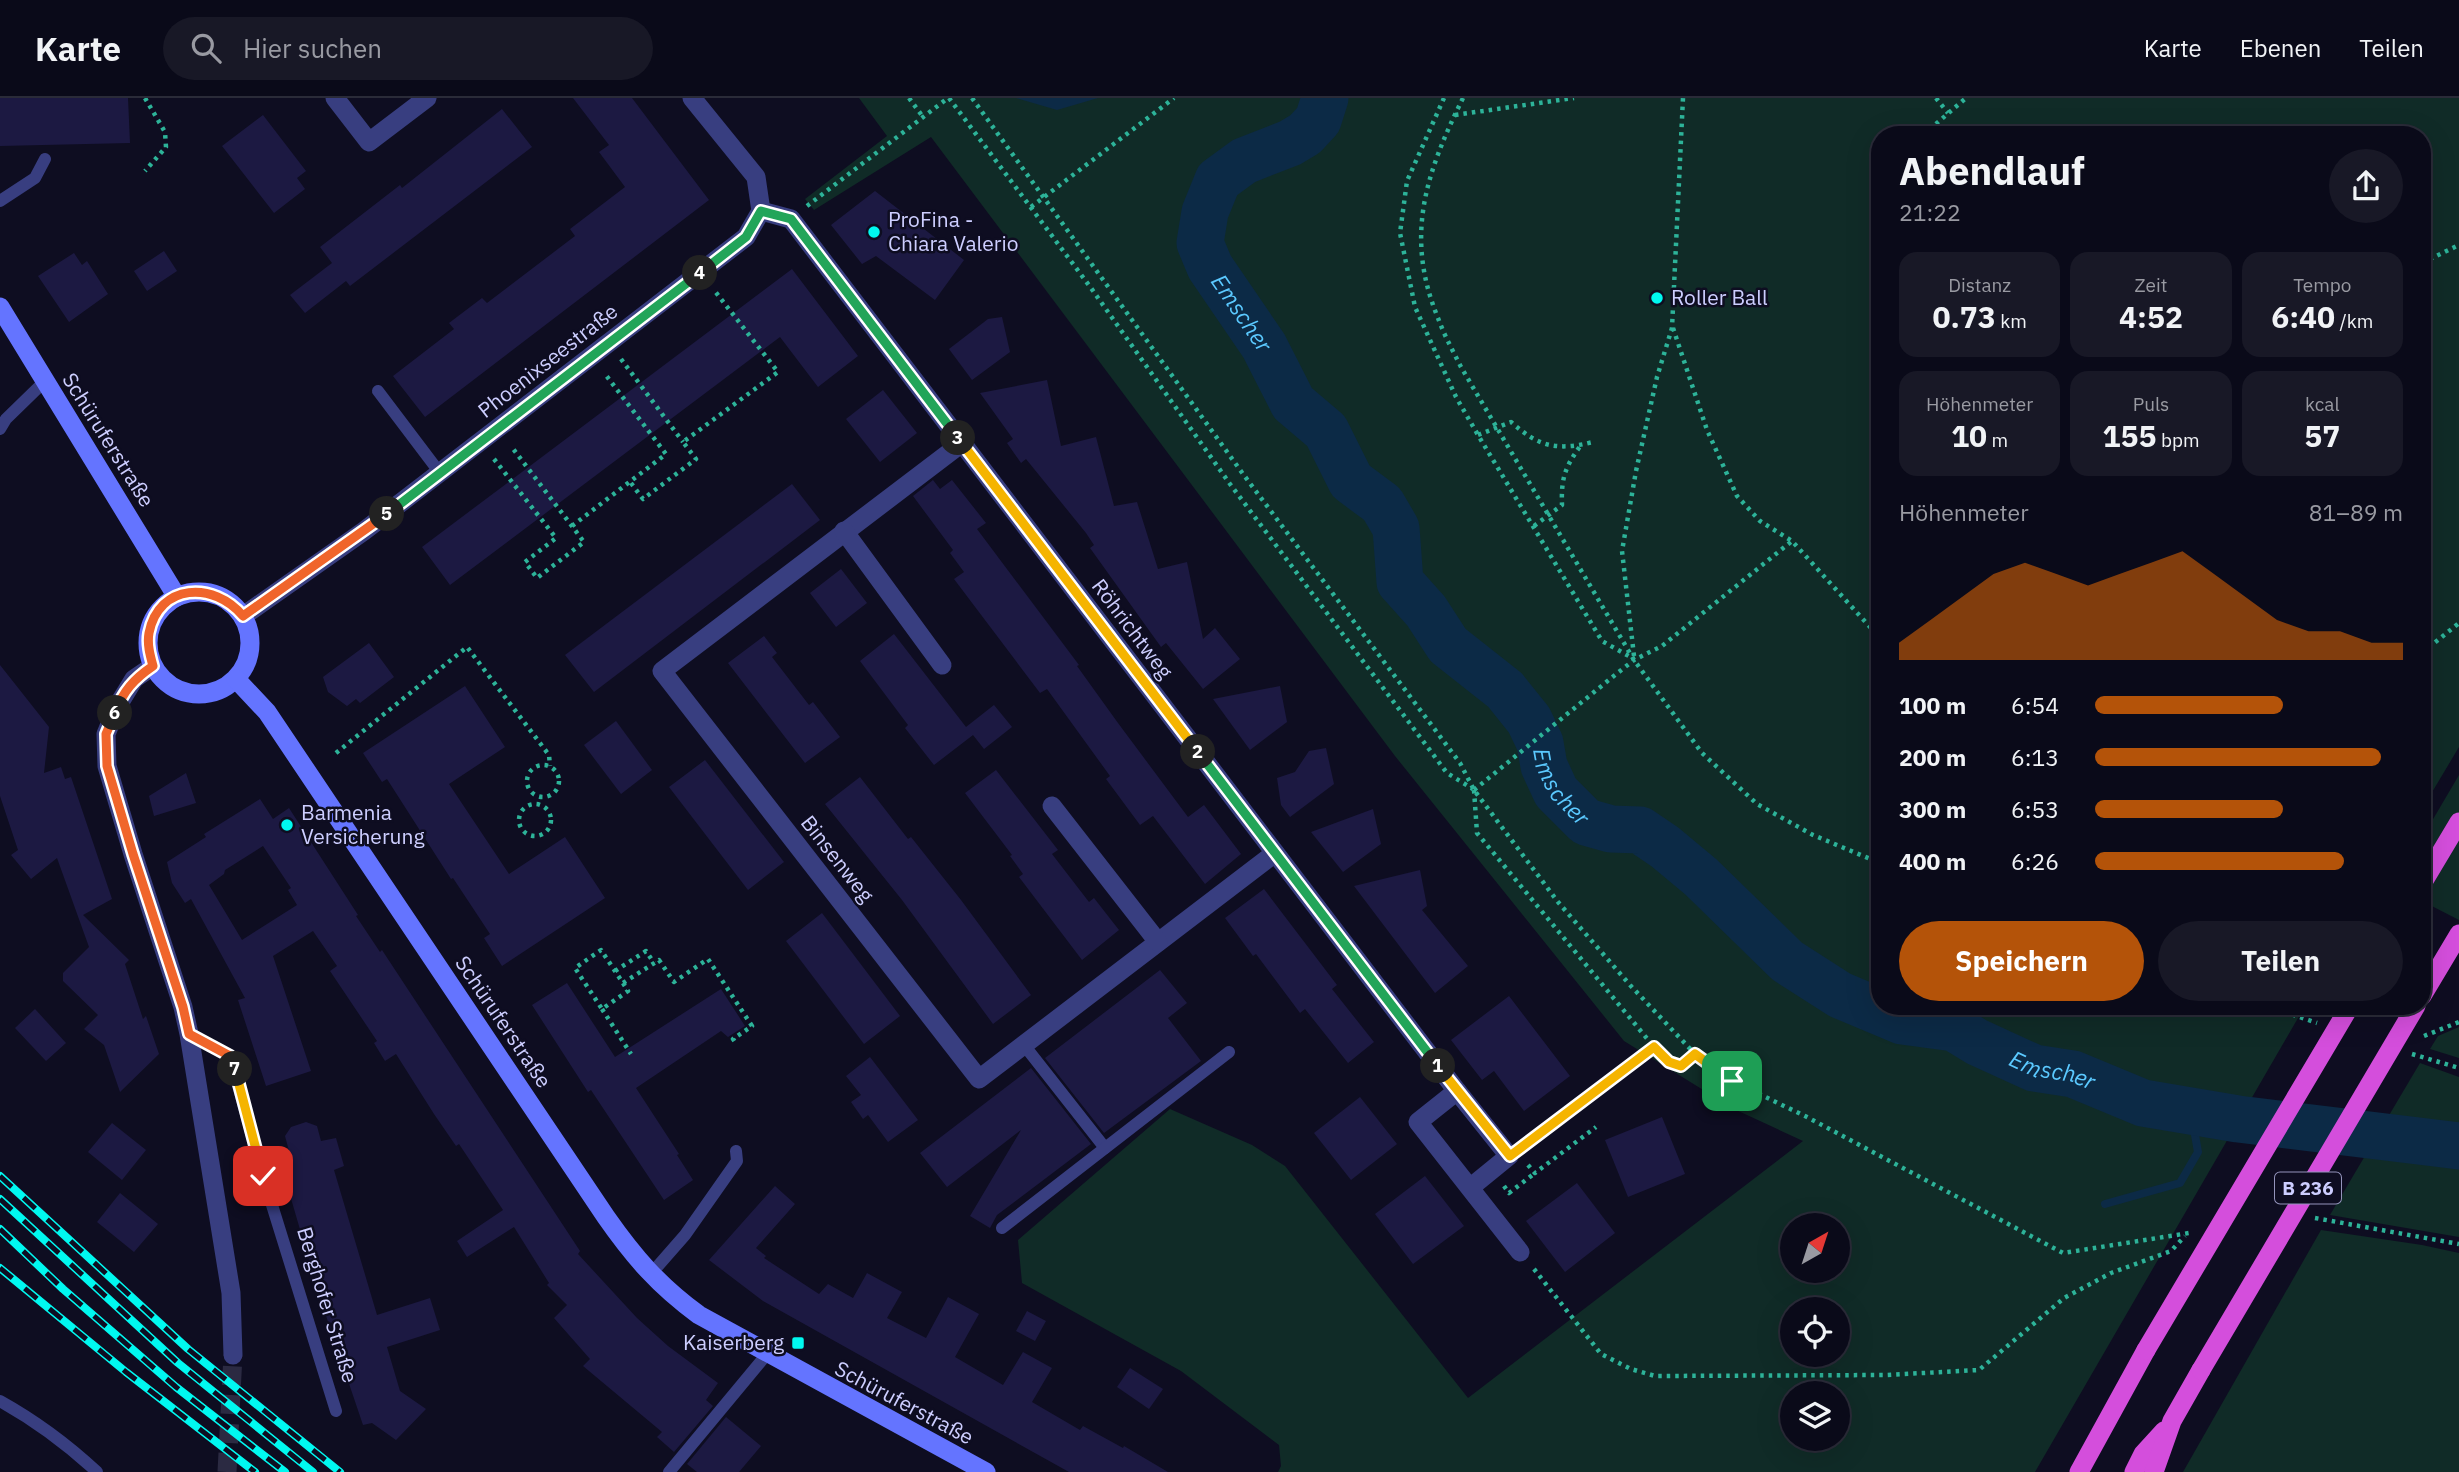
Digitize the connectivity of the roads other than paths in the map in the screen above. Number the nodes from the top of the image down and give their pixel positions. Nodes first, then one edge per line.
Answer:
1 (335, 98) edge
2 (427, 98) edge
3 (692, 98) edge
4 (45, 159) dead end
5 (0, 201) edge
6 (761, 211) junction
7 (0, 307) edge
8 (45, 382) junction
9 (378, 391) dead end
10 (0, 429) edge
11 (962, 443) junction
12 (440, 473) junction
13 (844, 531) junction
14 (177, 597) junction
15 (243, 616) junction
16 (942, 665) dead end
17 (153, 666) junction
18 (236, 678) junction
19 (1052, 806) dead end
20 (2459, 821) edge
21 (1275, 853) junction
22 (2431, 869) edge
23 (2459, 934) edge
24 (1158, 942) junction
25 (2431, 981) edge
26 (2345, 1015) edge
27 (2411, 1015) edge
28 (189, 1034) junction
29 (1024, 1045) junction
30 (1229, 1052) dead end
31 (1457, 1091) junction
32 (1105, 1147) junction
33 (736, 1151) dead end
34 (1471, 1187) junction
35 (1002, 1228) dead end
36 (1520, 1252) road end
37 (650, 1275) junction
38 (767, 1354) junction
39 (233, 1355) tunnel mouth
40 (0, 1401) edge
41 (336, 1411) dead end
42 (2172, 1421) junction
43 (97, 1472) edge
44 (669, 1472) edge
45 (984, 1472) edge
46 (2079, 1472) edge
47 (2134, 1472) edge
48 (2154, 1472) edge

1 - 2 street
3 - 6 street
4 - 5 lane
6 - 11 street, Röhrichtweg
6 - 12 street, Phoenixseestraße
7 - 8 main road, Schüruferstraße
8 - 10 lane
8 - 14 main road, Schüruferstraße
9 - 12 lane
11 - 13 street, Binsenweg
11 - 21 street, Röhrichtweg
12 - 15 street, Phoenixseestraße
13 - 16 street
13 - 29 street, Binsenweg
14 - 15 main road
14 - 17 main road
15 - 18 main road
17 - 18 main road
17 - 28 street
18 - 37 main road, Schüruferstraße
19 - 24 street
20 - 22 highway
21 - 24 street, Binsenweg
21 - 31 street, Röhrichtweg
23 - 25 highway
24 - 29 street, Binsenweg
26 - 46 highway, B 236, bridge
27 - 42 highway, B 236, bridge
28 - 39 street
28 - 41 lane, Berghofer Straße
29 - 32 lane
30 - 32 lane
31 - 34 street
31 - 34 street, Röhrichtweg
32 - 35 lane
33 - 37 lane
34 - 36 street
37 - 38 main road, Schüruferstraße
38 - 44 lane
38 - 45 main road, Schüruferstraße
40 - 43 lane
42 - 47 highway, B 236
42 - 48 highway

